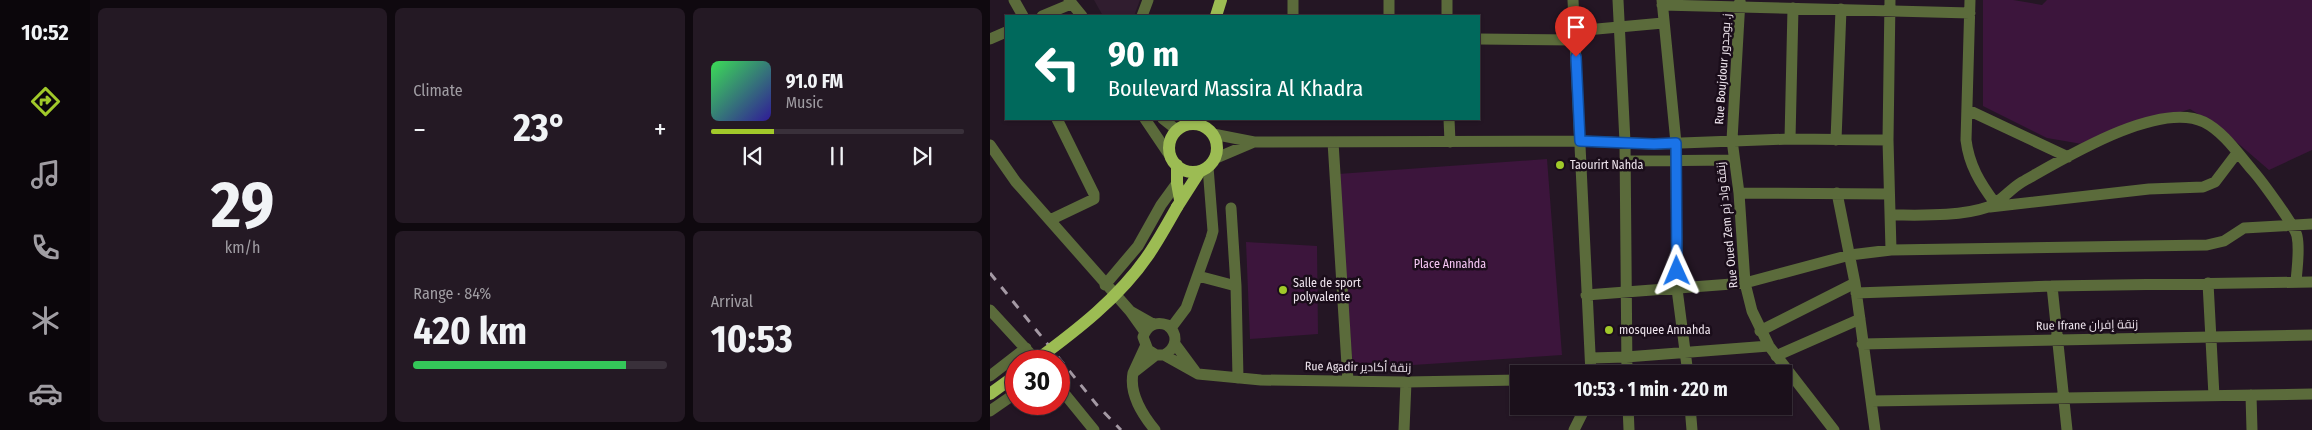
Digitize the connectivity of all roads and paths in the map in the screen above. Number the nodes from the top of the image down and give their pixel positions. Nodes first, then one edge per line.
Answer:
1 (1014, 0) edge
2 (1148, 0) edge
3 (1221, 0) edge
4 (1294, 0) edge
5 (1389, 0) edge
6 (1448, 0) edge
7 (1573, 0) edge
8 (1618, 0) edge
9 (1970, 0) edge
10 (1070, 2) edge
11 (1662, 2) edge
12 (1692, 2) edge
13 (1740, 3) edge
14 (1890, 5) edge
15 (1794, 8) junction
16 (1841, 9) junction
17 (1970, 13) junction
18 (1022, 15) edge
19 (1044, 15) edge
20 (1081, 15) edge
21 (1142, 15) edge
22 (1216, 15) edge
23 (1293, 15) edge
24 (1389, 15) edge
25 (1447, 15) edge
26 (1663, 22) junction
27 (1619, 26) junction
28 (1005, 32) edge
29 (1575, 36) junction
30 (990, 39) edge
31 (1480, 39) edge
32 (1968, 110) junction
33 (1057, 120) edge
34 (1146, 120) edge
35 (1449, 120) edge
36 (1174, 122) edge
37 (1211, 128) edge
38 (1790, 139) junction
39 (1732, 140) junction
40 (1836, 140) junction
41 (1888, 140) junction
42 (1580, 141) junction
43 (1254, 142) junction
44 (1333, 142) junction
45 (1450, 142) junction
46 (1626, 142) junction
47 (1676, 143) junction
48 (990, 145) edge
49 (2237, 153) junction
50 (2068, 157) junction
51 (1675, 159) junction
52 (1626, 160) junction
53 (1734, 160) junction
54 (1174, 162) junction
55 (1207, 166) junction
56 (1177, 182) junction
57 (1738, 193) junction
58 (1837, 194) junction
59 (1889, 194) junction
60 (1179, 204) junction
61 (1992, 205) junction
62 (1231, 208) dead end
63 (1890, 215) junction
64 (1050, 220) junction
65 (2312, 224) edge
66 (2291, 226) junction
67 (1891, 250) junction
68 (1850, 255) junction
69 (1198, 276) junction
70 (2296, 282) junction
71 (2312, 282) edge
72 (1745, 283) junction
73 (2208, 283) junction
74 (1105, 286) junction
75 (1236, 286) junction
76 (2052, 286) junction
77 (1856, 288) junction
78 (1677, 289) junction
79 (1627, 292) junction
80 (1586, 295) junction
81 (990, 310) edge
82 (1860, 319) junction
83 (1149, 328) junction
84 (1171, 328) junction
85 (1760, 331) junction
86 (2312, 335) edge
87 (2212, 336) junction
88 (2056, 340) junction
89 (1175, 344) junction
90 (1862, 344) junction
91 (1769, 346) junction
92 (1145, 347) junction
93 (1026, 348) joint
94 (1050, 350) edge
95 (1687, 353) junction
96 (1160, 355) junction
97 (1776, 356) junction
98 (1626, 357) junction
99 (1591, 358) junction
100 (1591, 365) edge
101 (1626, 365) edge
102 (1688, 365) edge
103 (1133, 373) junction
104 (1198, 374) junction
105 (990, 376) edge
106 (1238, 378) junction
107 (1510, 380) edge
108 (1348, 381) junction
109 (1406, 382) junction
110 (1005, 383) edge
111 (990, 394) edge
112 (2312, 394) edge
113 (2251, 395) junction
114 (2214, 396) junction
115 (2062, 397) junction
116 (1005, 401) edge
117 (1070, 401) edge
118 (1871, 401) junction
119 (990, 411) edge
120 (1582, 415) edge
121 (1628, 415) edge
122 (1691, 415) edge
123 (1577, 428) edge
124 (1094, 430) edge
125 (1155, 430) edge
126 (1404, 430) edge
127 (1629, 430) edge
128 (1692, 430) edge
129 (1834, 430) edge
130 (1876, 430) edge
131 (2067, 430) edge
132 (2252, 430) edge

1 - 18 street
2 - 21 street
3 - 22 main road
4 - 23 street
5 - 24 street
6 - 25 street
7 - 29 street
8 - 27 street
9 - 17 street
10 - 19 street
10 - 20 street
11 - 12 street
11 - 26 street
12 - 13 street
13 - 15 street
13 - 39 street, Rue Boujdour ز. بوجدور
14 - 16 street
14 - 17 street
14 - 41 street
15 - 16 street
15 - 38 street
16 - 40 street
17 - 32 street
26 - 27 street
26 - 47 street
27 - 29 street
27 - 46 street
28 - 30 street
29 - 31 street
29 - 42 street
32 - 50 street
32 - 61 street
33 - 64 street
34 - 54 street
35 - 45 street
36 - 37 main road
36 - 54 main road
37 - 43 street
37 - 55 main road
38 - 39 street
38 - 40 street
39 - 47 street
39 - 53 street, Rue Oued Zem زنقة واد زم
40 - 41 street
41 - 59 street
42 - 45 street
42 - 46 street
42 - 80 street
43 - 44 street
43 - 55 street
44 - 45 street
44 - 108 street
46 - 47 street
46 - 52 street
47 - 51 street
48 - 64 street
49 - 50 street
49 - 61 street
49 - 66 street
50 - 61 street
51 - 52 street
51 - 53 street
51 - 78 street
52 - 79 street
53 - 57 street, Rue Oued Zem زنقة واد زم
54 - 55 main road
54 - 56 main road
55 - 60 main road
55 - 69 street
56 - 60 main road
56 - 74 street
57 - 58 street
57 - 72 street, Rue Oued Zem زنقة واد زم
58 - 59 street
58 - 68 street
59 - 63 street
60 - 94 main road, bridge
61 - 63 street
62 - 75 street
63 - 67 street
64 - 74 street
65 - 66 street
66 - 67 street
66 - 70 street
67 - 68 street
68 - 72 street
68 - 77 street
69 - 75 street
69 - 84 street
70 - 71 street
70 - 73 street
72 - 78 street
72 - 85 street, Rue Oued Zem زنقة واد زم
73 - 76 street
73 - 87 street
74 - 83 street
75 - 106 street
76 - 77 street
76 - 88 street
77 - 82 street
77 - 85 street
78 - 79 street
78 - 95 street
79 - 80 street
79 - 98 street
80 - 99 street
81 - 93 street
82 - 90 street
82 - 97 street
83 - 84 street
83 - 92 street
84 - 89 street
85 - 91 street, Rue Oued Zem زنقة واد زم
86 - 87 street, Rue Ifrane زنقة إفران
87 - 88 street, Rue Ifrane زنقة إفران
87 - 114 street
88 - 90 street, Rue Ifrane زنقة إفران
88 - 115 street
89 - 96 street
89 - 104 street
90 - 118 street
91 - 95 street
91 - 97 street, Rue Oued Zem زنقة واد زم
92 - 96 street
92 - 103 street
93 - 105 street
95 - 98 street
95 - 102 street
96 - 103 street
96 - 104 street
97 - 129 street, Rue Oued Zem زنقة واد زم
98 - 99 street
98 - 101 street
99 - 100 street
103 - 125 street
104 - 106 street, Rue Agadir زنقة أكادير
106 - 108 street, Rue Agadir زنقة أكادير
107 - 109 street, Rue Agadir زنقة أكادير
108 - 109 street, Rue Agadir زنقة أكادير
109 - 126 street
110 - 111 main road
112 - 113 street
113 - 114 street
113 - 132 street
114 - 115 street
115 - 118 street
115 - 131 street
116 - 119 street
117 - 124 street
118 - 130 street
120 - 123 street
121 - 127 street
122 - 128 street

